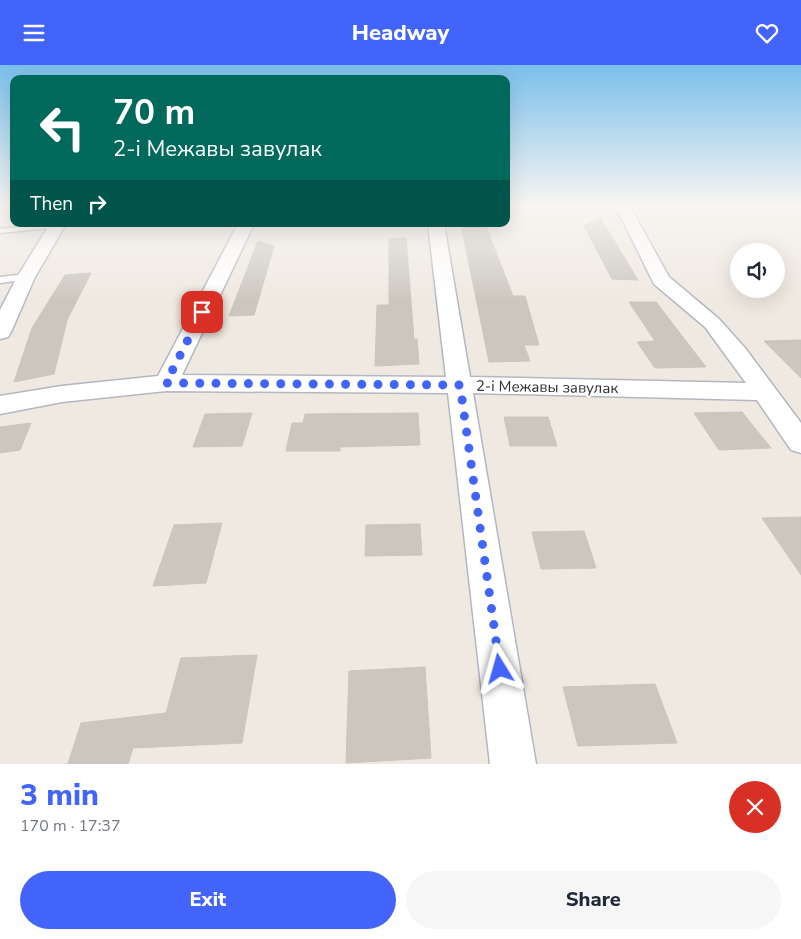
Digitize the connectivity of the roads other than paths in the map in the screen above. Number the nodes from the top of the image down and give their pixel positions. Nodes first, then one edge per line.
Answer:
1 (50, 237) edge
2 (240, 237) edge
3 (438, 237) edge
4 (639, 237) edge
5 (26, 277) junction
6 (0, 280) edge
7 (0, 332) edge
8 (166, 383) junction
9 (460, 385) junction
10 (765, 391) junction
11 (0, 405) edge
12 (801, 443) edge
13 (513, 764) edge

1 - 5 street
2 - 8 street
3 - 9 street
4 - 10 street
5 - 6 lane
5 - 7 street
8 - 9 street, 2-і Межавы завулак
8 - 11 street, 2-і Межавы завулак
9 - 10 street, 2-і Межавы завулак
9 - 13 street
10 - 12 street

